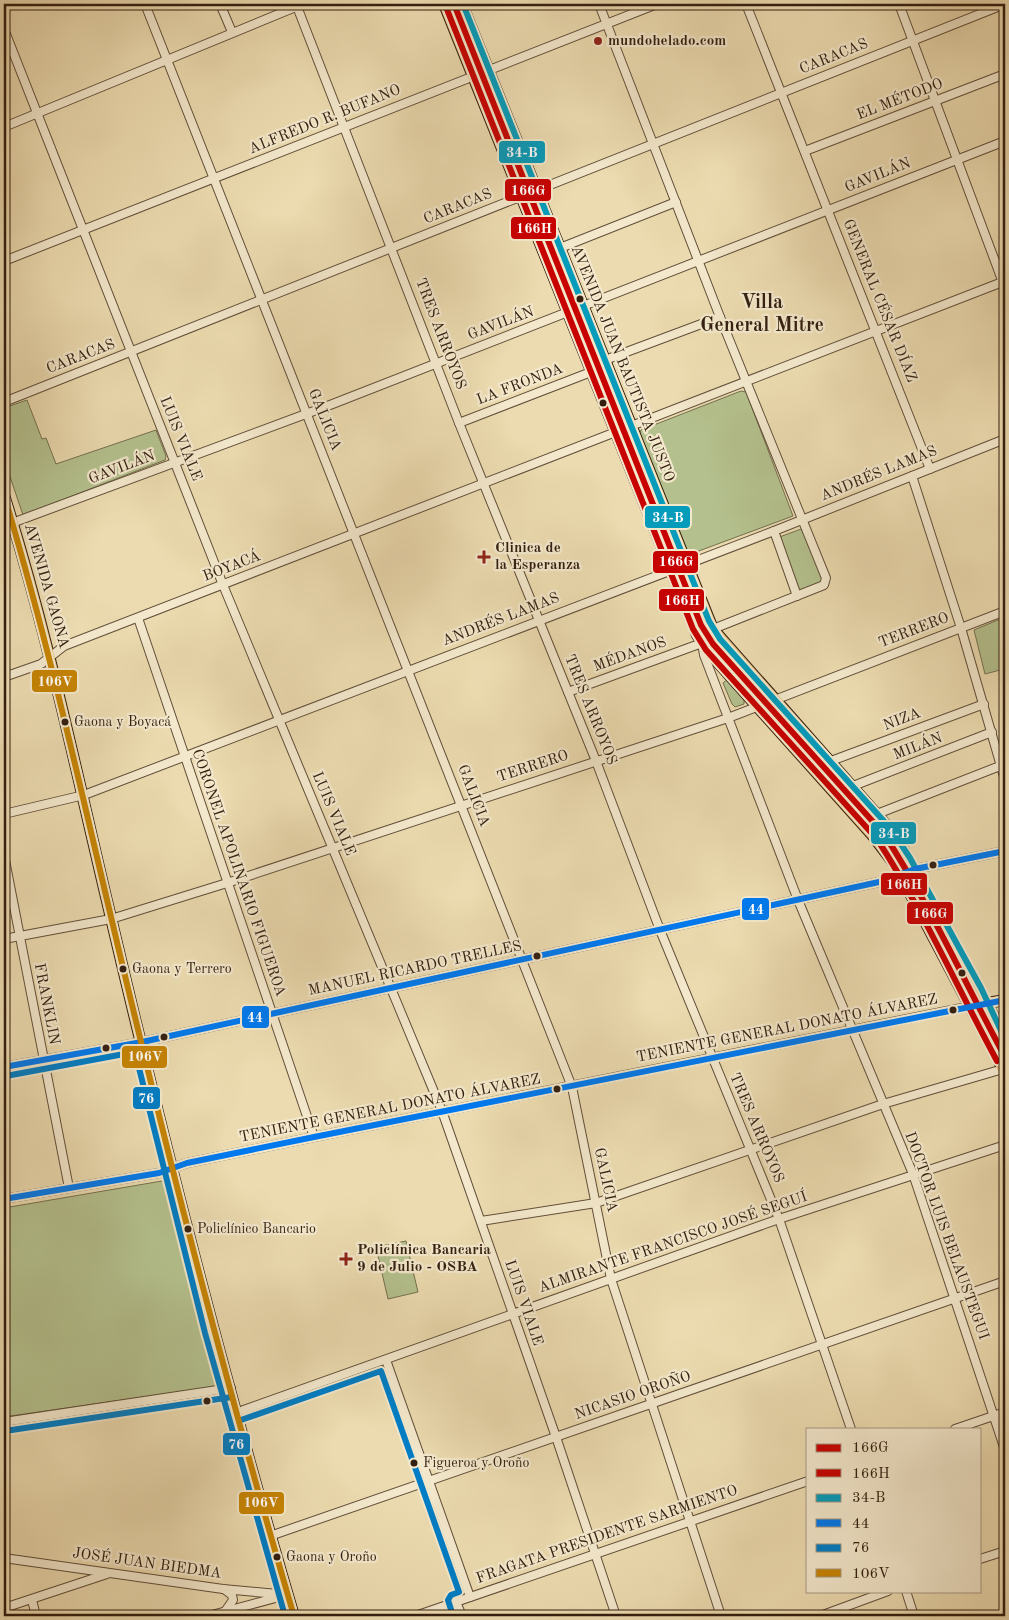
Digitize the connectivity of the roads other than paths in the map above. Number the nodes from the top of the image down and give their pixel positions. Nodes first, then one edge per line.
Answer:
1 (145, 4) edge
2 (220, 4) edge
3 (444, 4) edge
4 (462, 4) edge
5 (599, 4) edge
6 (657, 4) edge
7 (746, 4) edge
8 (899, 4) edge
9 (1005, 4) edge
10 (299, 5) edge
11 (608, 23) junction
12 (4, 29) edge
13 (232, 32) junction
14 (914, 39) junction
15 (167, 59) junction
16 (488, 70) junction
17 (1005, 74) edge
18 (474, 75) junction
19 (782, 93) junction
20 (936, 101) junction
21 (37, 114) junction
22 (4, 127) edge
23 (344, 127) junction
24 (1005, 141) edge
25 (653, 144) junction
26 (805, 151) junction
27 (958, 160) junction
28 (213, 179) junction
29 (536, 191) junction
30 (522, 196) junction
31 (676, 202) junction
32 (828, 211) junction
33 (83, 230) junction
34 (392, 248) junction
35 (560, 248) junction
36 (4, 261) edge
37 (698, 261) junction
38 (1005, 284) edge
39 (261, 300) junction
40 (584, 306) junction
41 (568, 312) junction
42 (720, 317) junction
43 (876, 332) junction
44 (131, 352) junction
45 (604, 360) junction
46 (436, 364) junction
47 (591, 372) junction
48 (748, 382) junction
49 (4, 402) edge
50 (307, 413) junction
51 (459, 423) junction
52 (632, 427) junction
53 (615, 434) junction
54 (1005, 439) edge
55 (175, 463) junction
56 (930, 469) junction
57 (912, 476) junction
58 (484, 484) junction
59 (4, 495) edge
60 (803, 519) junction
61 (8, 525) edge
62 (774, 531) junction
63 (355, 534) junction
64 (685, 564) junction
65 (670, 570) junction
66 (223, 585) junction
67 (797, 596) junction
68 (1005, 610) edge
69 (138, 618) junction
70 (539, 620) junction
71 (961, 628) junction
72 (713, 629) junction
73 (702, 643) junction
74 (50, 656) junction
75 (409, 670) junction
76 (4, 677) edge
77 (568, 692) junction
78 (774, 699) junction
79 (984, 704) junction
80 (758, 706) junction
81 (728, 718) junction
82 (280, 722) junction
83 (992, 732) junction
84 (184, 757) junction
85 (830, 761) junction
86 (596, 762) junction
87 (1003, 765) edge
88 (1005, 780) edge
89 (853, 786) junction
90 (84, 796) junction
91 (462, 805) junction
92 (4, 814) edge
93 (877, 814) junction
94 (332, 848) junction
95 (1005, 851) edge
96 (4, 856) edge
97 (915, 870) junction
98 (901, 876) junction
99 (227, 883) junction
100 (798, 900) junction
101 (111, 919) junction
102 (660, 930) junction
103 (19, 936) junction
104 (4, 939) edge
105 (522, 960) junction
106 (390, 988) junction
107 (1005, 1000) edge
108 (987, 1003) junction
109 (968, 1007) junction
110 (270, 1014) junction
111 (851, 1030) junction
112 (1005, 1036) edge
113 (142, 1042) junction
114 (712, 1057) junction
115 (43, 1060) junction
116 (4, 1067) edge
117 (1004, 1071) edge
118 (572, 1087) junction
119 (883, 1104) junction
120 (442, 1111) junction
121 (314, 1137) junction
122 (1005, 1144) edge
123 (751, 1151) junction
124 (172, 1168) junction
125 (913, 1174) junction
126 (69, 1188) junction
127 (4, 1199) edge
128 (596, 1203) junction
129 (780, 1219) junction
130 (480, 1222) junction
131 (611, 1279) junction
132 (1005, 1281) edge
133 (955, 1297) junction
134 (512, 1314) junction
135 (823, 1345) junction
136 (386, 1360) junction
137 (231, 1388) junction
138 (652, 1404) junction
139 (238, 1412) junction
140 (1005, 1412) edge
141 (994, 1415) junction
142 (4, 1422) edge
143 (851, 1428) edge
144 (958, 1428) edge
145 (556, 1437) junction
146 (1005, 1450) edge
147 (429, 1481) junction
148 (806, 1481) edge
149 (690, 1522) junction
150 (270, 1536) junction
151 (1005, 1551) edge
152 (596, 1553) junction
153 (4, 1558) edge
154 (982, 1559) edge
155 (109, 1574) junction
156 (223, 1589) junction
157 (885, 1592) edge
158 (906, 1592) edge
159 (288, 1595) junction
160 (470, 1597) junction
161 (32, 1600) junction
162 (456, 1602) junction
163 (4, 1608) edge
164 (225, 1611) junction
165 (36, 1616) edge
166 (208, 1616) edge
167 (294, 1616) edge
168 (415, 1616) edge
169 (462, 1616) edge
170 (616, 1616) edge
171 (721, 1616) edge
172 (820, 1616) edge
173 (914, 1616) edge

1 - 15 street, GALICIA
2 - 13 street
3 - 18 main road, AVENIDA JUAN BAUTISTA JUSTO
4 - 16 main road, AVENIDA JUAN BAUTISTA JUSTO
5 - 11 street
6 - 11 street, ALFREDO R. BUFANO
7 - 19 street, GENERAL CÉSAR DÍAZ
8 - 14 street
9 - 14 street, CARACAS
10 - 13 street
10 - 23 street, TRES ARROYOS
11 - 16 street, ALFREDO R. BUFANO
11 - 25 street
12 - 21 street, LUIS VIALE
13 - 15 street
14 - 19 street, CARACAS
14 - 20 street
15 - 21 street
15 - 28 street, GALICIA
16 - 18 street, ALFREDO R. BUFANO
16 - 29 main road, AVENIDA JUAN BAUTISTA JUSTO
17 - 20 street, EL MÉTODO
18 - 23 street, ALFREDO R. BUFANO
18 - 30 main road, AVENIDA JUAN BAUTISTA JUSTO
19 - 25 street, CARACAS
19 - 26 street, GENERAL CÉSAR DÍAZ
20 - 26 street, EL MÉTODO
20 - 27 street
21 - 22 street
21 - 33 street, LUIS VIALE
23 - 28 street, ALFREDO R. BUFANO
23 - 34 street, TRES ARROYOS
24 - 27 street, GAVILÁN
25 - 29 street, CARACAS
25 - 31 street
26 - 32 street, GENERAL CÉSAR DÍAZ
27 - 32 street, GAVILÁN
27 - 38 street
28 - 33 street, ALFREDO R. BUFANO
28 - 39 street, GALICIA
29 - 30 street, CARACAS
29 - 35 main road, AVENIDA JUAN BAUTISTA JUSTO
30 - 34 street, CARACAS
30 - 41 main road, AVENIDA JUAN BAUTISTA JUSTO
31 - 35 street
31 - 37 street
32 - 37 street, GAVILÁN
32 - 43 street, GENERAL CÉSAR DÍAZ
33 - 36 street, ALFREDO R. BUFANO
33 - 44 street, LUIS VIALE
34 - 39 street, CARACAS
34 - 46 street, TRES ARROYOS
35 - 40 main road, AVENIDA JUAN BAUTISTA JUSTO
37 - 40 street, GAVILÁN
37 - 42 street
38 - 43 street, BOYACÁ
39 - 44 street, CARACAS
39 - 50 street, GALICIA
40 - 41 street, GAVILÁN
40 - 45 main road, AVENIDA JUAN BAUTISTA JUSTO
41 - 46 street, GAVILÁN
41 - 47 main road, AVENIDA JUAN BAUTISTA JUSTO
42 - 45 street
42 - 48 street
43 - 48 street, BOYACÁ
43 - 56 street, GENERAL CÉSAR DÍAZ
44 - 49 street, CARACAS
44 - 55 street, LUIS VIALE
45 - 52 main road, AVENIDA JUAN BAUTISTA JUSTO
46 - 50 street, GAVILÁN
46 - 51 street, TRES ARROYOS
47 - 51 street, LA FRONDA
47 - 53 main road, AVENIDA JUAN BAUTISTA JUSTO
48 - 52 street, BOYACÁ
48 - 60 street
50 - 55 street, GAVILÁN
50 - 63 street, GALICIA
51 - 58 street, TRES ARROYOS
52 - 53 street, BOYACÁ
52 - 64 main road, AVENIDA JUAN BAUTISTA JUSTO
53 - 58 street, BOYACÁ
53 - 65 main road, AVENIDA JUAN BAUTISTA JUSTO
54 - 56 street, ANDRÉS LAMAS
55 - 61 street, GAVILÁN
55 - 66 street, LUIS VIALE
56 - 57 street, ANDRÉS LAMAS
57 - 60 street, ANDRÉS LAMAS
57 - 71 street
58 - 63 street, BOYACÁ
58 - 70 street, TRES ARROYOS
59 - 61 main road, AVENIDA GAONA
60 - 62 street, ANDRÉS LAMAS
60 - 67 street
61 - 74 main road, AVENIDA GAONA
62 - 64 street, ANDRÉS LAMAS
62 - 67 street
63 - 66 street, BOYACÁ
63 - 75 street, GALICIA
64 - 65 street, ANDRÉS LAMAS
64 - 72 main road, AVENIDA JUAN BAUTISTA JUSTO
65 - 70 street, ANDRÉS LAMAS
65 - 73 main road, AVENIDA JUAN BAUTISTA JUSTO
66 - 69 street, BOYACÁ
66 - 82 street, LUIS VIALE
67 - 72 street
68 - 71 street, TERRERO
69 - 74 street, BOYACÁ
69 - 84 street, CORONEL APOLINARIO FIGUEROA
70 - 75 street, ANDRÉS LAMAS
70 - 77 street, TRES ARROYOS
71 - 78 street, TERRERO
71 - 79 street
72 - 78 main road, AVENIDA JUAN BAUTISTA JUSTO
73 - 77 street, MÉDANOS
73 - 80 main road, AVENIDA JUAN BAUTISTA JUSTO
73 - 81 street, DOCTOR LUIS BELAUSTEGUI
74 - 76 street, BOYACÁ
74 - 90 main road, AVENIDA GAONA
75 - 82 street, ANDRÉS LAMAS
75 - 91 street, GALICIA
77 - 86 street, TRES ARROYOS
78 - 80 street, TERRERO
78 - 85 main road, AVENIDA JUAN BAUTISTA JUSTO
79 - 83 street
79 - 85 street, NIZA
80 - 81 street, TERRERO
80 - 98 main road, AVENIDA JUAN BAUTISTA JUSTO
81 - 86 street, TERRERO
81 - 100 street, DOCTOR LUIS BELAUSTEGUI
82 - 84 street, ANDRÉS LAMAS
82 - 94 street, LUIS VIALE
83 - 87 street
83 - 89 street, MILÁN
84 - 90 street, ANDRÉS LAMAS
84 - 99 street, CORONEL APOLINARIO FIGUEROA
85 - 89 main road, AVENIDA JUAN BAUTISTA JUSTO
86 - 91 street, TERRERO
86 - 102 street, TRES ARROYOS
87 - 88 street
87 - 93 street
89 - 93 main road, AVENIDA JUAN BAUTISTA JUSTO
90 - 92 street, ANDRÉS LAMAS
90 - 101 main road, AVENIDA GAONA
91 - 94 street, TERRERO
91 - 105 street, GALICIA
93 - 97 main road, AVENIDA JUAN BAUTISTA JUSTO
94 - 99 street, TERRERO
94 - 106 street, LUIS VIALE
95 - 97 street, MANUEL RICARDO TRELLES
96 - 103 street, FRANKLIN
97 - 98 street, MANUEL RICARDO TRELLES
97 - 108 main road, AVENIDA JUAN BAUTISTA JUSTO
98 - 100 street, MANUEL RICARDO TRELLES
98 - 109 main road, AVENIDA JUAN BAUTISTA JUSTO
99 - 101 street, TERRERO
99 - 110 street, CORONEL APOLINARIO FIGUEROA
100 - 102 street, MANUEL RICARDO TRELLES
100 - 111 street, DOCTOR LUIS BELAUSTEGUI
101 - 103 street, TERRERO
101 - 113 main road, AVENIDA GAONA
102 - 105 street, MANUEL RICARDO TRELLES
102 - 114 street, TRES ARROYOS
103 - 104 street, TERRERO
103 - 115 street, FRANKLIN
105 - 106 street, MANUEL RICARDO TRELLES
105 - 118 street, GALICIA
106 - 110 street, MANUEL RICARDO TRELLES
106 - 120 street, LUIS VIALE
107 - 108 main road
108 - 109 street, TENIENTE GENERAL DONATO ÁLVAREZ
108 - 112 main road, AVENIDA JUAN BAUTISTA JUSTO
109 - 111 street, TENIENTE GENERAL DONATO ÁLVAREZ
109 - 117 main road, AVENIDA JUAN BAUTISTA JUSTO
110 - 113 street, MANUEL RICARDO TRELLES
110 - 121 street, CORONEL APOLINARIO FIGUEROA
111 - 114 street, TENIENTE GENERAL DONATO ÁLVAREZ
111 - 119 street, DOCTOR LUIS BELAUSTEGUI
113 - 115 street, MANUEL RICARDO TRELLES
113 - 124 main road, AVENIDA GAONA
114 - 118 street, TENIENTE GENERAL DONATO ÁLVAREZ
114 - 123 street, TRES ARROYOS
115 - 116 street, MANUEL RICARDO TRELLES
115 - 126 street, FRANKLIN
117 - 119 street
118 - 120 street, TENIENTE GENERAL DONATO ÁLVAREZ
118 - 128 street, GALICIA
119 - 123 street
119 - 125 street, DOCTOR LUIS BELAUSTEGUI
120 - 121 street, TENIENTE GENERAL DONATO ÁLVAREZ
120 - 130 street, LUIS VIALE
121 - 124 street, TENIENTE GENERAL DONATO ÁLVAREZ
122 - 125 street, ALMIRANTE FRANCISCO JOSÉ SEGUÍ
123 - 128 street
123 - 129 street, TRES ARROYOS
124 - 126 street, TENIENTE GENERAL DONATO ÁLVAREZ
124 - 137 main road, AVENIDA GAONA
125 - 129 street, ALMIRANTE FRANCISCO JOSÉ SEGUÍ
125 - 133 street, DOCTOR LUIS BELAUSTEGUI
126 - 127 street, TENIENTE GENERAL DONATO ÁLVAREZ
128 - 130 street
128 - 131 street, GALICIA
129 - 131 street, ALMIRANTE FRANCISCO JOSÉ SEGUÍ
129 - 135 street, TRES ARROYOS
130 - 134 street, LUIS VIALE
131 - 134 street, ALMIRANTE FRANCISCO JOSÉ SEGUÍ
131 - 138 street, GALICIA
132 - 133 street, NICASIO OROÑO
133 - 135 street, NICASIO OROÑO
133 - 141 street, DOCTOR LUIS BELAUSTEGUI
134 - 136 street, ALMIRANTE FRANCISCO JOSÉ SEGUÍ
134 - 145 street, LUIS VIALE
135 - 138 street, NICASIO OROÑO
135 - 143 street, TRES ARROYOS
136 - 139 street, ALMIRANTE FRANCISCO JOSÉ SEGUÍ
136 - 147 street
137 - 139 main road, AVENIDA GAONA
137 - 142 street
138 - 145 street, NICASIO OROÑO
138 - 149 street, GALICIA
139 - 150 main road, AVENIDA GAONA
140 - 141 street
141 - 144 street
141 - 146 street, DOCTOR LUIS BELAUSTEGUI
145 - 147 street, NICASIO OROÑO
145 - 152 street, LUIS VIALE
147 - 150 street, NICASIO OROÑO
147 - 160 street
148 - 149 street, FRAGATA PRESIDENTE SARMIENTO
149 - 152 street, FRAGATA PRESIDENTE SARMIENTO
149 - 171 street, GALICIA
150 - 159 main road, AVENIDA GAONA
151 - 154 street
152 - 160 street, FRAGATA PRESIDENTE SARMIENTO
152 - 170 street, LUIS VIALE
153 - 155 street, JOSÉ JUAN BIEDMA
155 - 156 street, JOSÉ JUAN BIEDMA
155 - 161 street
156 - 159 street, JOSÉ JUAN BIEDMA
156 - 164 street
157 - 172 street
158 - 173 street
159 - 164 street
159 - 167 main road, AVENIDA GAONA
160 - 162 street, FRAGATA PRESIDENTE SARMIENTO
161 - 163 street
161 - 165 street
162 - 168 street, FRAGATA PRESIDENTE SARMIENTO
162 - 169 street
164 - 166 street

